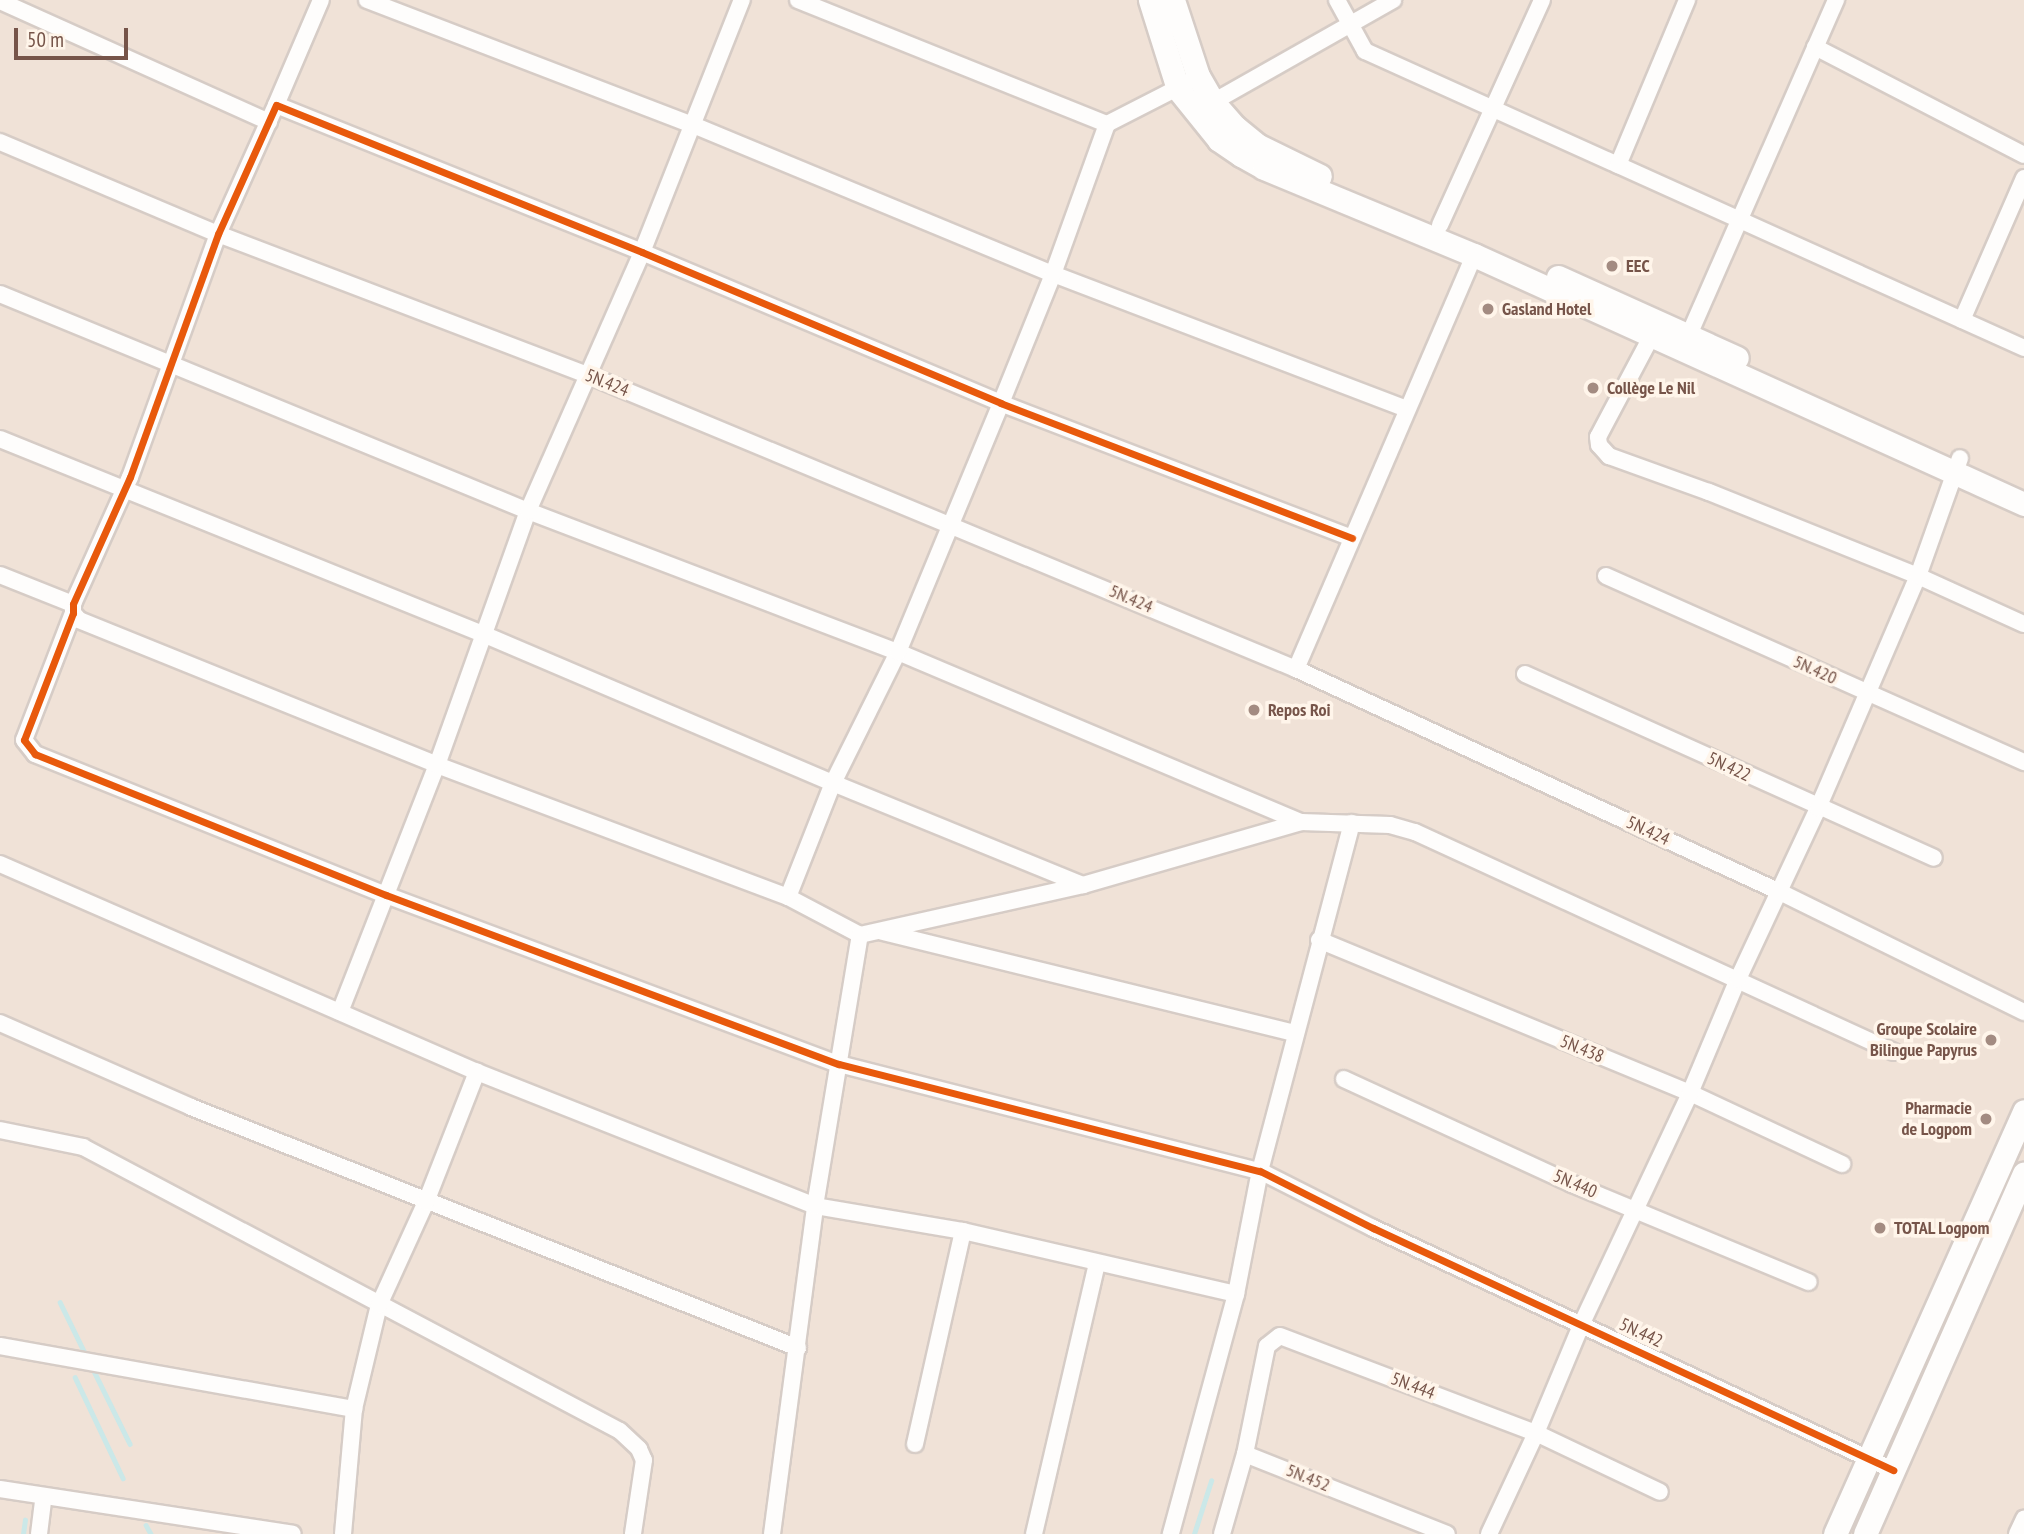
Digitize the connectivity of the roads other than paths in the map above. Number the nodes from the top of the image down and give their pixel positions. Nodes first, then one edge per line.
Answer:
1 (321, 0) edge
2 (367, 0) edge
3 (742, 0) edge
4 (797, 0) edge
5 (1150, 0) edge
6 (1173, 0) edge
7 (1337, 0) edge
8 (1393, 0) edge
9 (1542, 0) edge
10 (1687, 0) edge
11 (1836, 0) edge
12 (0, 1) edge
13 (1350, 24) junction
14 (1815, 47) junction
15 (1198, 76) junction
16 (1178, 89) junction
17 (1213, 102) junction
18 (276, 105) junction
19 (1492, 109) junction
20 (269, 122) junction
21 (1107, 124) junction
22 (693, 125) junction
23 (0, 142) edge
24 (2024, 155) edge
25 (1618, 166) junction
26 (2024, 178) edge
27 (1739, 220) junction
28 (1440, 225) junction
29 (218, 234) junction
30 (642, 252) junction
31 (1474, 255) junction
32 (1053, 274) junction
33 (0, 293) edge
34 (1962, 320) junction
35 (1651, 337) junction
36 (1686, 343) junction
37 (2024, 348) edge
38 (171, 366) junction
39 (588, 375) junction
40 (1001, 403) junction
41 (1407, 409) junction
42 (0, 439) edge
43 (1957, 465) junction
44 (126, 487) junction
45 (2024, 488) edge
46 (2024, 504) edge
47 (528, 511) junction
48 (949, 522) junction
49 (1352, 538) junction
50 (0, 575) edge
51 (1606, 576) dead end
52 (1918, 576) junction
53 (73, 608) junction
54 (2024, 624) edge
55 (483, 634) junction
56 (898, 652) junction
57 (1296, 669) junction
58 (1525, 674) dead end
59 (1867, 693) junction
60 (2024, 762) edge
61 (436, 765) junction
62 (833, 783) junction
63 (1818, 808) junction
64 (1301, 822) junction
65 (1352, 823) junction
66 (1934, 858) dead end
67 (0, 864) edge
68 (1083, 885) junction
69 (1780, 892) junction
70 (386, 895) junction
71 (788, 897) junction
72 (877, 930) junction
73 (860, 934) junction
74 (1319, 940) junction
75 (1738, 979) junction
76 (340, 1012) junction
77 (2024, 1012) edge
78 (0, 1023) edge
79 (1295, 1033) junction
80 (1894, 1052) dead end
81 (839, 1065) junction
82 (477, 1072) junction
83 (1344, 1079) dead end
84 (1690, 1093) junction
85 (2024, 1111) edge
86 (0, 1130) edge
87 (1842, 1164) dead end
88 (1260, 1171) junction
89 (2024, 1173) edge
90 (426, 1202) junction
91 (815, 1206) junction
92 (1637, 1209) junction
93 (963, 1231) junction
94 (1097, 1263) junction
95 (1809, 1282) dead end
96 (1236, 1294) junction
97 (379, 1305) junction
98 (1582, 1323) junction
99 (0, 1346) edge
100 (798, 1348) junction
101 (354, 1409) junction
102 (1536, 1433) junction
103 (915, 1444) dead end
104 (1245, 1454) junction
105 (1869, 1458) junction
106 (1893, 1471) junction
107 (0, 1489) edge
108 (1660, 1492) dead end
109 (44, 1496) junction
110 (2024, 1519) edge
111 (39, 1534) edge
112 (293, 1534) edge
113 (343, 1534) edge
114 (633, 1534) edge
115 (772, 1534) edge
116 (1034, 1534) edge
117 (1171, 1534) edge
118 (1222, 1534) edge
119 (1447, 1534) edge
120 (1489, 1534) edge
121 (1835, 1534) edge
122 (1864, 1534) edge
123 (2017, 1534) edge

1 - 18 street
2 - 22 street
3 - 22 street
4 - 21 street
5 - 16 main road
6 - 15 main road
7 - 13 street
8 - 13 street
9 - 19 street
10 - 25 street
11 - 14 street
12 - 20 street
13 - 17 street
13 - 19 street
14 - 24 street
14 - 27 street
15 - 16 street
15 - 17 main road
16 - 21 street
16 - 31 main road
17 - 28 main road
18 - 20 street
18 - 30 street
19 - 25 street
19 - 28 street
20 - 29 street
21 - 32 street
22 - 30 street
22 - 32 street
23 - 29 street, 5N.424
25 - 27 street
26 - 34 street
27 - 34 street
27 - 36 street
28 - 36 main road
29 - 38 street
29 - 39 street, 5N.424
30 - 39 street
30 - 40 street
31 - 35 main road
31 - 41 street
32 - 40 street
32 - 41 street
33 - 38 street
34 - 37 street
35 - 36 main road
35 - 52 street
36 - 43 main road
38 - 44 street
38 - 47 street
39 - 47 street
39 - 48 street, 5N.424
40 - 48 street
40 - 49 street
41 - 49 street
42 - 44 street
43 - 45 main road
43 - 46 main road
43 - 52 street
44 - 53 street
44 - 55 street
47 - 55 street
47 - 56 street
48 - 56 street
48 - 57 street, 5N.424
49 - 57 street
50 - 53 street
51 - 59 street, 5N.420
52 - 54 street
52 - 59 street
53 - 61 street
53 - 70 street, 5N.442
55 - 61 street
55 - 62 street
56 - 62 street
56 - 64 street
57 - 69 street, 5N.424
58 - 63 street, 5N.422
59 - 60 street, 5N.420
59 - 63 street
61 - 70 street
61 - 71 street
62 - 68 street
62 - 71 street
63 - 66 street, 5N.422
63 - 69 street
64 - 65 street
64 - 68 street
65 - 74 street
65 - 75 street
67 - 76 street
68 - 72 street
69 - 75 street
69 - 77 street, 5N.424
70 - 76 street
70 - 81 street, 5N.442
71 - 73 street
72 - 73 street
72 - 79 street
73 - 81 street
74 - 79 street
74 - 84 street, 5N.438
75 - 80 street
75 - 84 street
76 - 82 street
78 - 90 street
79 - 88 street
81 - 88 street, 5N.442
81 - 91 street
82 - 90 street
82 - 91 street
83 - 92 street, 5N.440
84 - 87 street, 5N.438
84 - 92 street
85 - 105 main road
86 - 97 street
88 - 96 street
88 - 98 street, 5N.442
89 - 106 main road
90 - 97 street
90 - 100 street
91 - 93 street
91 - 100 street
92 - 95 street, 5N.440
92 - 98 street
93 - 94 street
93 - 103 street
94 - 96 street
94 - 116 street
96 - 117 street
97 - 101 street
97 - 114 street
98 - 102 street
98 - 105 street, 5N.442
99 - 101 street
100 - 115 street
101 - 113 street
102 - 104 street, 5N.444
102 - 108 street, 5N.444
102 - 120 street
104 - 118 street
104 - 119 street, 5N.452
105 - 106 street, 5N.442
105 - 121 main road
106 - 122 main road
107 - 109 street
109 - 111 street
109 - 112 street
110 - 123 street

